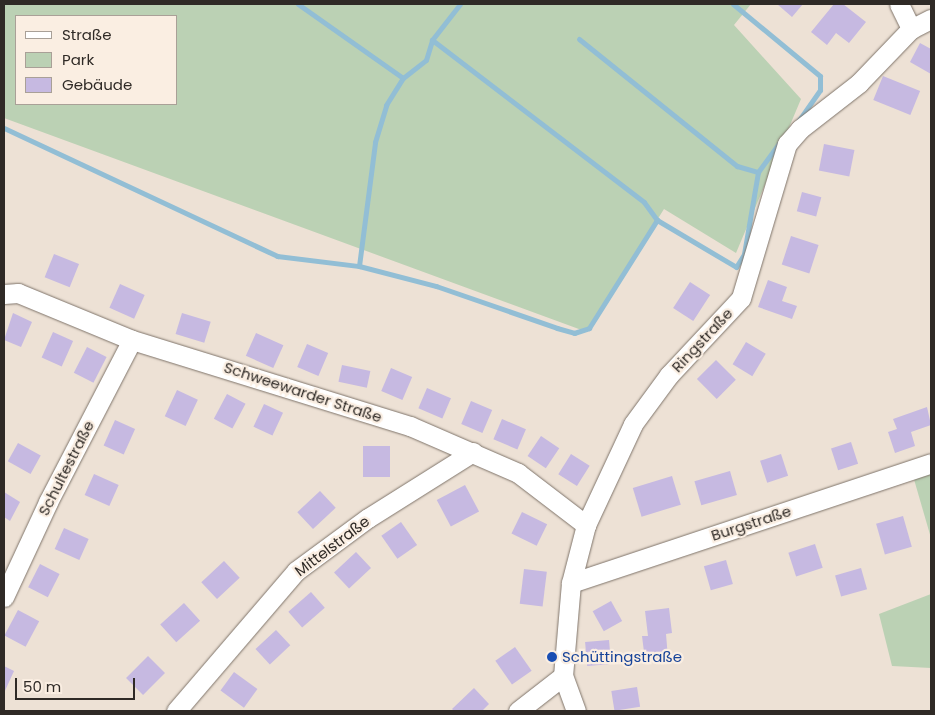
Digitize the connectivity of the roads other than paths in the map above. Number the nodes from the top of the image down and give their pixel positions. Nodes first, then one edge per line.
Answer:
1 (899, 4) edge
2 (931, 19) edge
3 (911, 29) junction
4 (4, 294) edge
5 (132, 340) junction
6 (473, 452) junction
7 (931, 463) edge
8 (586, 525) junction
9 (571, 583) junction
10 (4, 597) edge
11 (563, 676) junction
12 (176, 711) edge
13 (518, 711) edge
14 (576, 711) edge

1 - 3 street
2 - 3 street, Ringstraße
3 - 8 street, Ringstraße
4 - 5 street, Schweewarder Straße
5 - 6 street, Schweewarder Straße
5 - 10 street, Schultestraße
6 - 8 street, Schweewarder Straße
6 - 12 street, Mittelstraße
7 - 9 street, Burgstraße
8 - 9 street, Ringstraße
9 - 11 street, Ringstraße
11 - 13 street
11 - 14 street, Ringstraße

